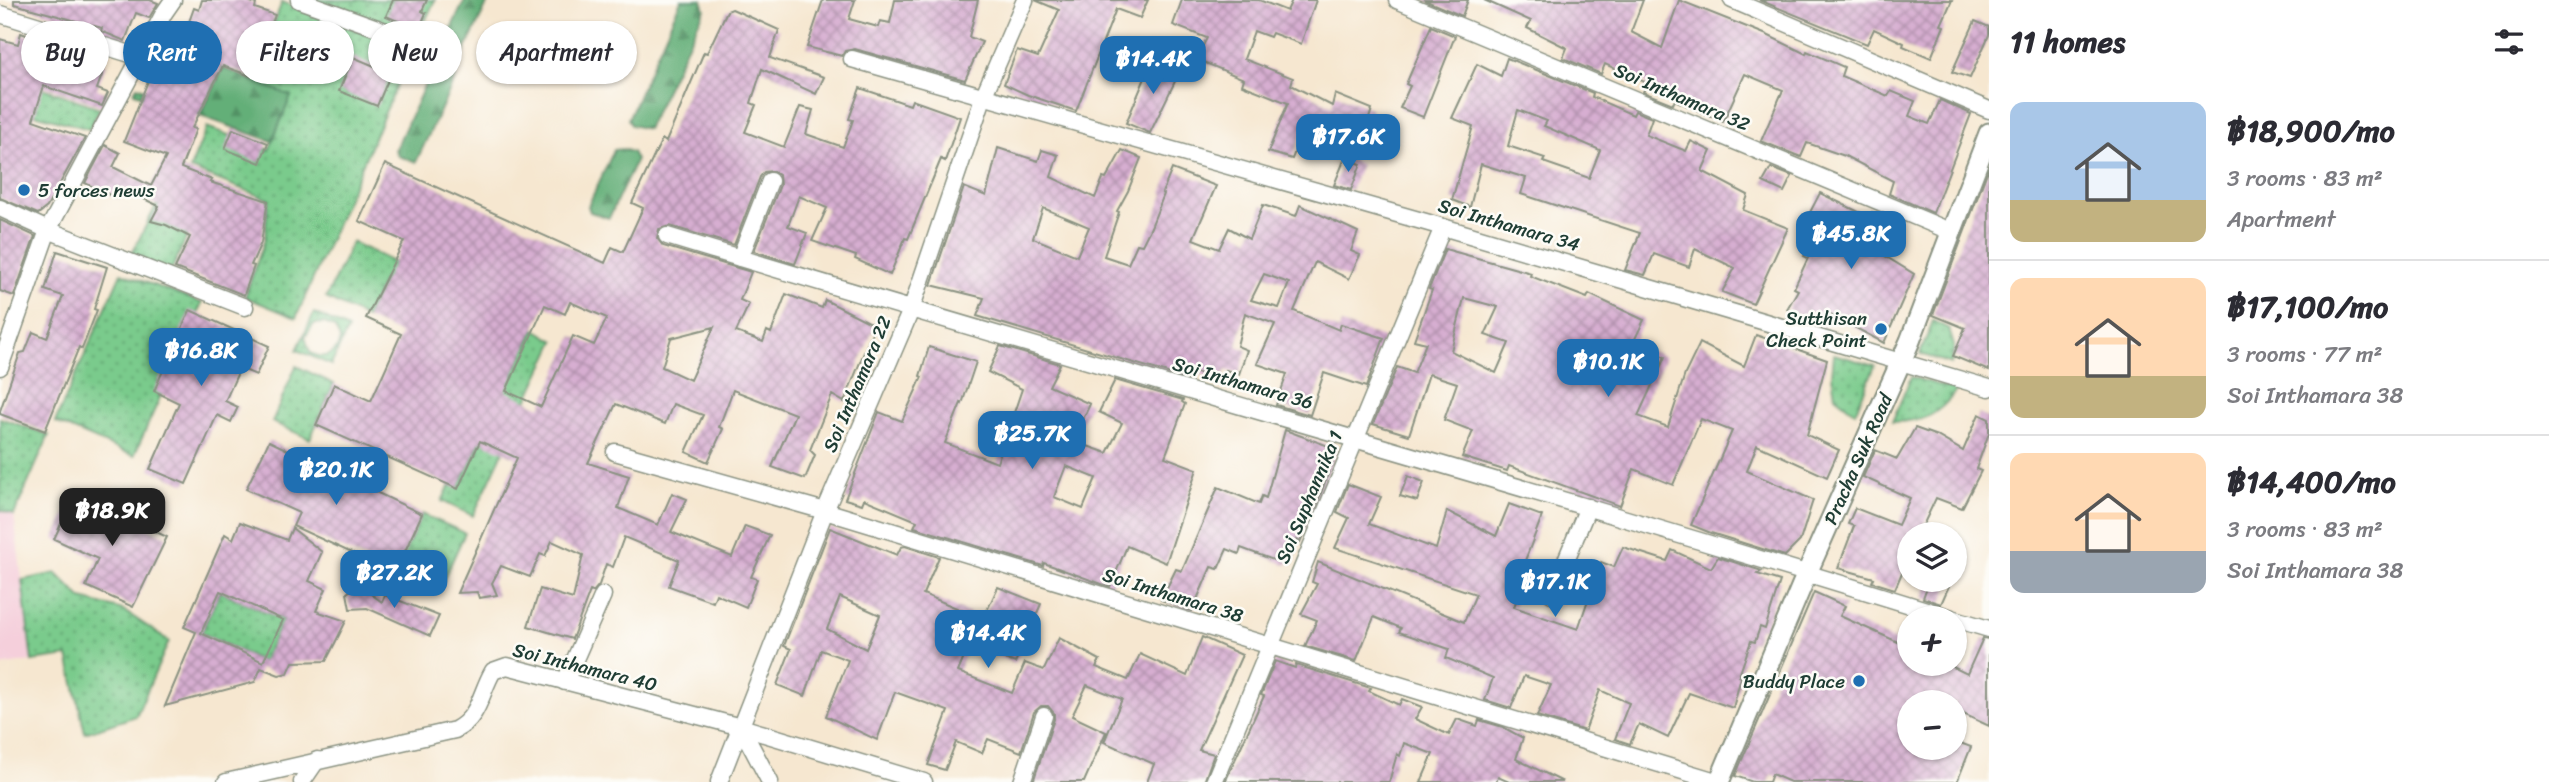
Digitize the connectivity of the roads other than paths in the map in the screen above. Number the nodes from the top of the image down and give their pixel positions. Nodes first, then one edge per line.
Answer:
1 (173, 0) edge
2 (299, 0) edge
3 (1025, 0) edge
4 (1397, 0) edge
5 (1732, 0) edge
6 (0, 14) edge
7 (160, 21) edge
8 (368, 25) edge
9 (123, 52) edge
10 (852, 59) dead end
11 (126, 84) edge
12 (985, 95) junction
13 (1989, 110) edge
14 (1989, 133) edge
15 (770, 181) dead end
16 (0, 208) edge
17 (1443, 228) junction
18 (48, 230) junction
19 (1952, 232) junction
20 (667, 236) dead end
21 (740, 258) junction
22 (245, 307) dead end
23 (911, 310) junction
24 (1901, 361) junction
25 (0, 367) edge
26 (1989, 388) edge
27 (1356, 438) junction
28 (615, 452) dead end
29 (1588, 507) junction
30 (825, 512) junction
31 (1807, 573) junction
32 (1552, 594) dead end
33 (603, 595) dead end
34 (1914, 606) edge
35 (1967, 622) edge
36 (1989, 629) edge
37 (1270, 646) junction
38 (565, 682) junction
39 (1044, 716) dead end
40 (741, 727) junction
41 (317, 760) junction
42 (227, 782) edge
43 (302, 782) edge
44 (719, 782) edge
45 (769, 782) edge
46 (924, 782) edge
47 (1022, 782) edge
48 (1214, 782) edge
49 (1719, 782) edge

1 - 7 street
2 - 8 street
3 - 12 street, Soi Inthamara 22
4 - 19 street, Soi Inthamara 32
5 - 13 street
6 - 9 street
10 - 12 street, Soi Inthamara 34
11 - 18 street
12 - 17 street, Soi Inthamara 34
12 - 23 street, Soi Inthamara 22
14 - 19 street, Pracha Suk Road
15 - 21 street
16 - 18 street
17 - 24 street, Soi Inthamara 34
17 - 27 street, Soi Suphannika 1
18 - 22 street
18 - 25 street
19 - 24 street, Pracha Suk Road
20 - 21 street, Soi Inthamara 36
21 - 23 street, Soi Inthamara 36
23 - 27 street, Soi Inthamara 36
23 - 30 street, Soi Inthamara 22
24 - 26 street, Soi Inthamara 34
24 - 31 street, Pracha Suk Road
27 - 29 street, Soi Inthamara 36
27 - 37 street, Soi Suphannika 1
28 - 30 street, Soi Inthamara 38
29 - 31 street, Soi Inthamara 36
29 - 32 street
30 - 37 street, Soi Inthamara 38
30 - 40 street, Soi Inthamara 22
31 - 34 street, Soi Inthamara 36
31 - 49 street, Pracha Suk Road
33 - 38 street
35 - 36 street, Soi Inthamara 36
37 - 48 street, Soi Suphannika 1
37 - 49 street, Soi Inthamara 38
38 - 40 street, Soi Inthamara 40
38 - 41 street, Soi Inthamara 40
39 - 47 street
40 - 44 street, Soi Inthamara 22
40 - 45 street
40 - 46 street, Soi Inthamara 40
41 - 42 street, Soi Inthamara 40
41 - 43 street

